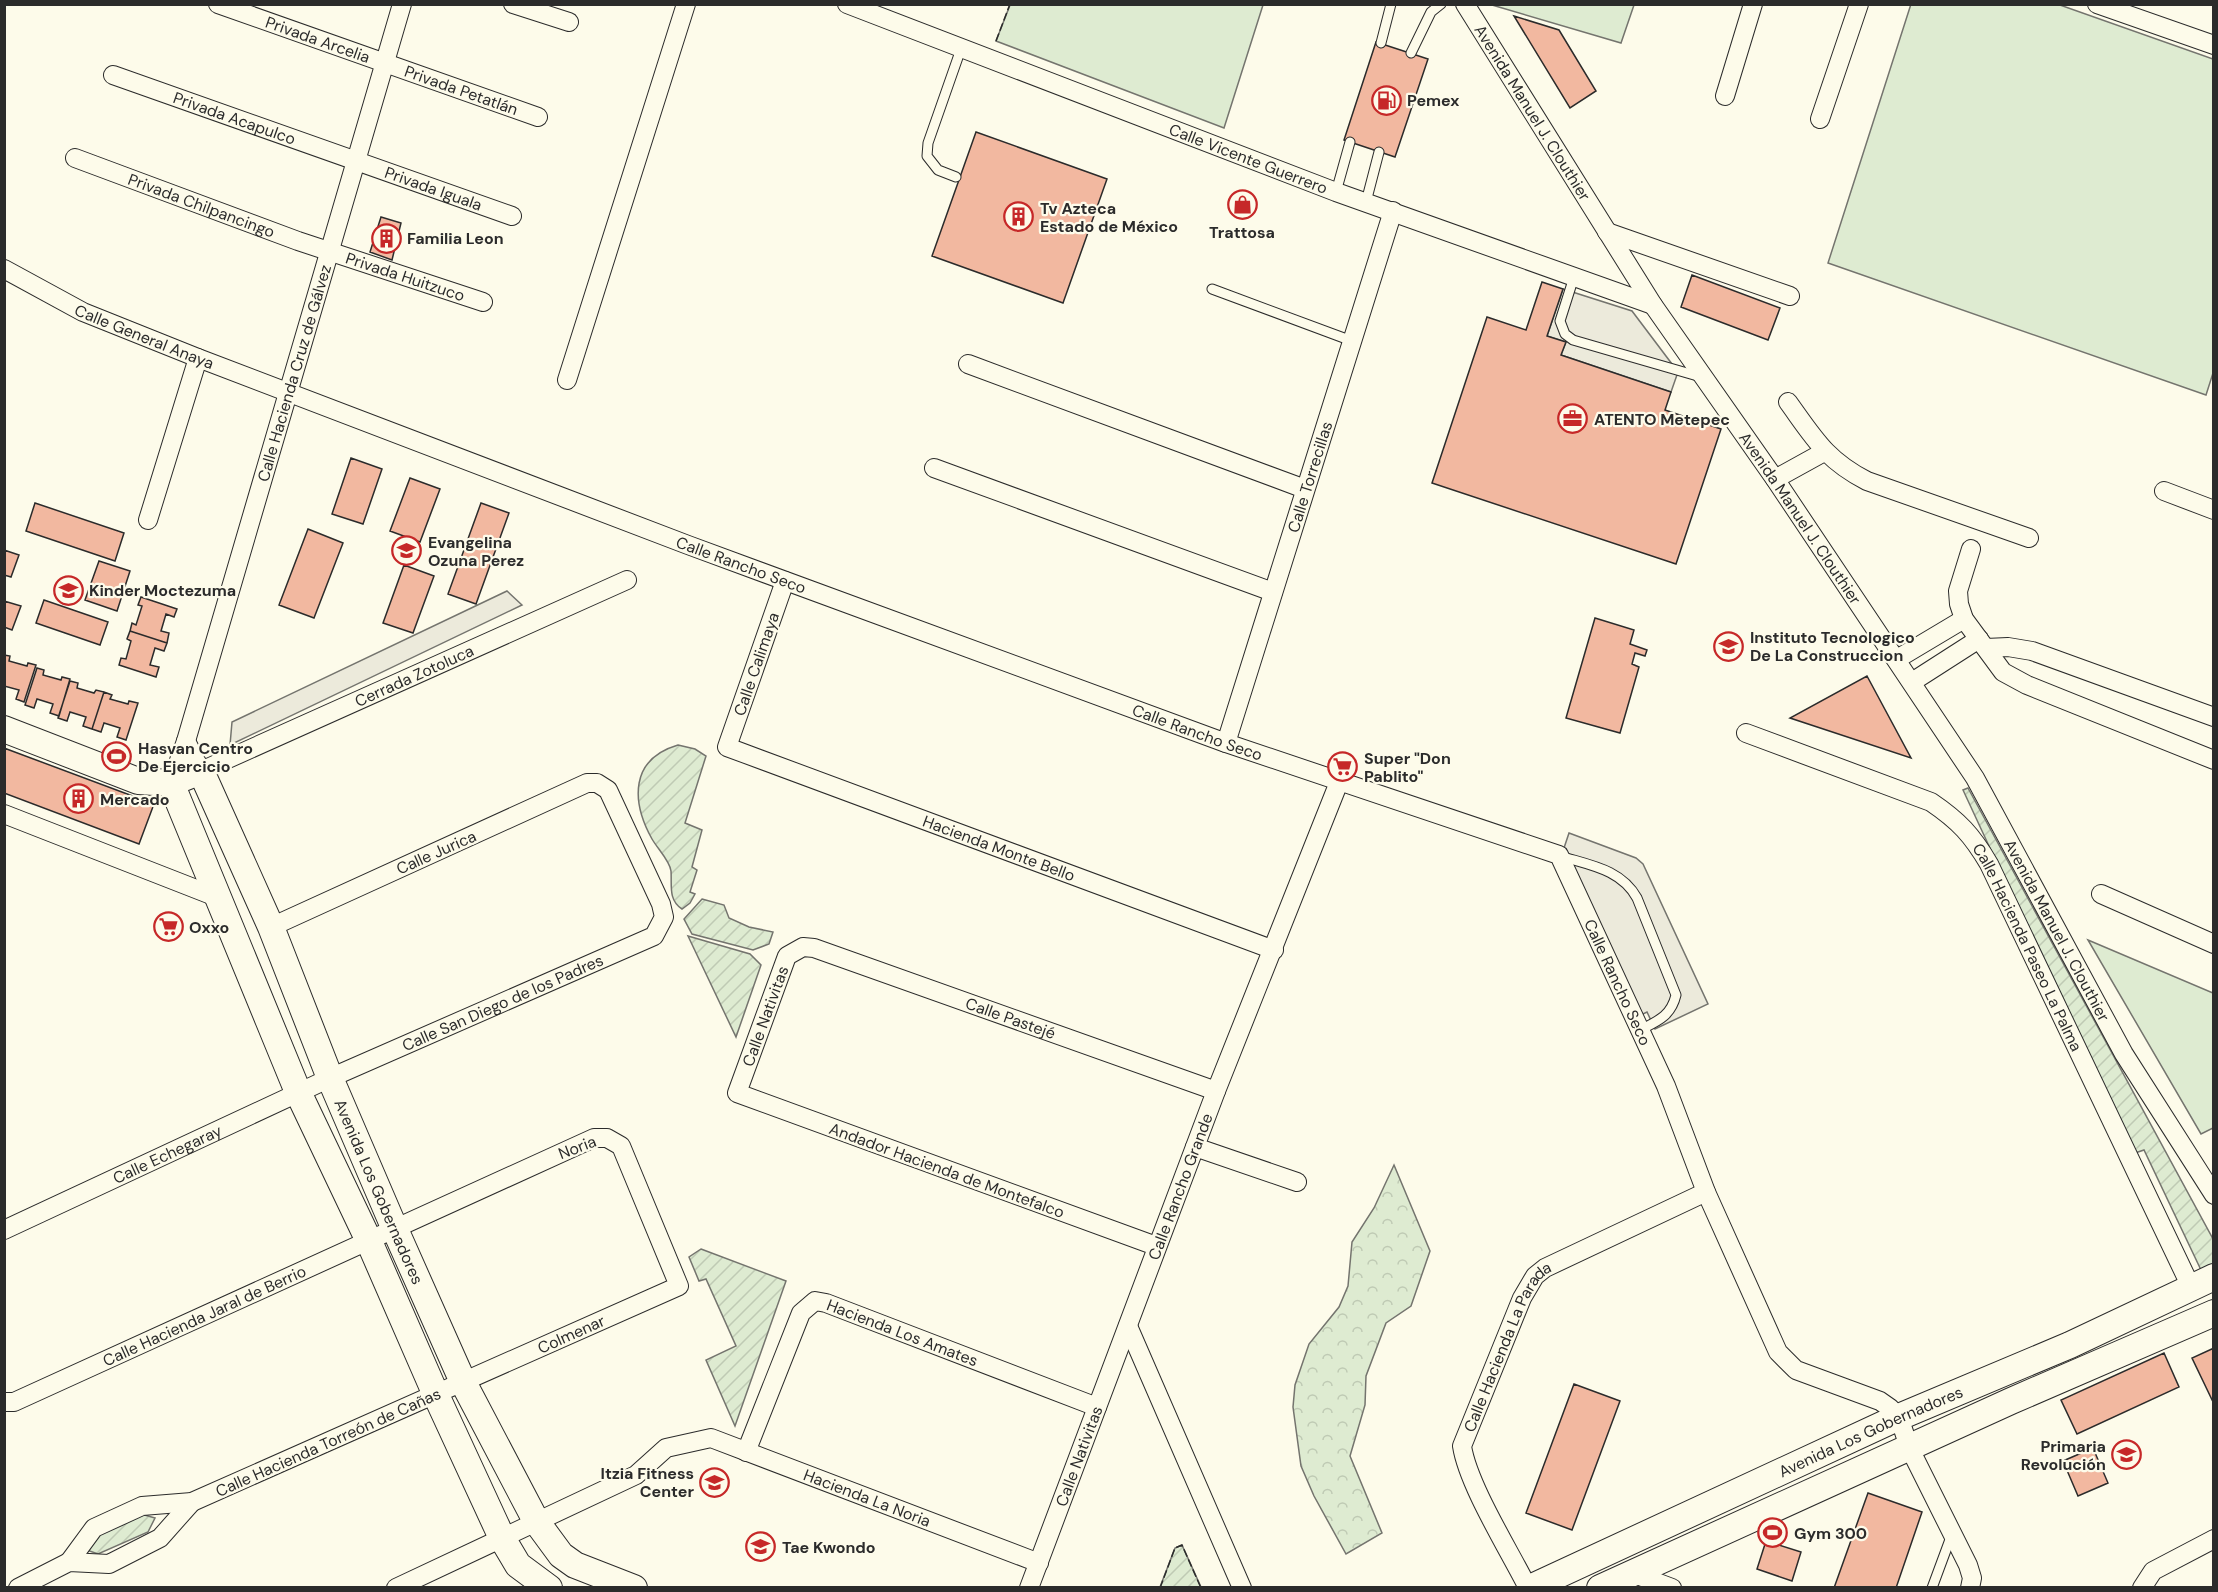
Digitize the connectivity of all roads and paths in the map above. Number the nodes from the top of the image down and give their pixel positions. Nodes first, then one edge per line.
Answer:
1 (218, 4) edge
2 (402, 4) edge
3 (513, 4) edge
4 (686, 4) edge
5 (847, 4) edge
6 (1391, 4) edge
7 (1441, 4) edge
8 (1465, 4) edge
9 (1753, 4) edge
10 (1859, 4) edge
11 (2097, 4) edge
12 (1429, 8) edge
13 (569, 22) dead end
14 (1381, 43) dead end
15 (2214, 45) edge
16 (962, 46) junction
17 (1411, 53) dead end
18 (384, 63) junction
19 (112, 75) dead end
20 (1725, 96) dead end
21 (538, 117) dead end
22 (1820, 119) dead end
23 (1350, 142) dead end
24 (1379, 152) dead end
25 (75, 158) dead end
26 (357, 160) junction
27 (956, 177) dead end
28 (1336, 192) junction
29 (1366, 202) junction
30 (1393, 211) junction
31 (512, 216) dead end
32 (1607, 232) junction
33 (329, 251) junction
34 (4, 269) edge
35 (1574, 277) junction
36 (1212, 289) dead end
37 (1790, 296) dead end
38 (483, 302) dead end
39 (1653, 305) junction
40 (1352, 341) junction
41 (198, 358) junction
42 (968, 364) dead end
43 (1703, 377) junction
44 (567, 380) dead end
45 (290, 393) junction
46 (1788, 402) dead end
47 (1824, 452) junction
48 (933, 468) dead end
49 (1775, 479) junction
50 (1305, 489) junction
51 (2164, 490) dead end
52 (2214, 510) edge
53 (148, 520) dead end
54 (2029, 538) dead end
55 (1971, 549) dead end
56 (627, 580) dead end
57 (785, 580) junction
58 (1273, 592) junction
59 (1964, 619) junction
60 (1982, 643) junction
61 (1898, 659) junction
62 (1912, 682) junction
63 (2214, 717) edge
64 (4, 729) edge
65 (1746, 733) dead end
66 (186, 741) junction
67 (1226, 743) junction
68 (727, 747) joint
69 (2214, 760) edge
70 (201, 771) junction
71 (1339, 782) junction
72 (171, 783) junction
73 (4, 814) edge
74 (1559, 855) junction
75 (2101, 894) dead end
76 (219, 898) junction
77 (664, 917) joint
78 (271, 927) junction
79 (2214, 944) edge
80 (803, 947) joint
81 (1274, 950) junction
82 (1640, 1030) junction
83 (330, 1078) junction
84 (298, 1092) junction
85 (1216, 1092) junction
86 (737, 1093) joint
87 (1195, 1147) junction
88 (1298, 1182) dead end
89 (1706, 1192) junction
90 (2214, 1195) edge
91 (394, 1227) junction
92 (4, 1230) edge
93 (368, 1239) junction
94 (1156, 1246) junction
95 (2202, 1281) edge
96 (679, 1286) joint
97 (2214, 1313) edge
98 (1128, 1326) junction
99 (463, 1382) junction
100 (436, 1395) junction
101 (8, 1406) edge
102 (1097, 1407) junction
103 (1899, 1417) junction
104 (1909, 1447) junction
105 (746, 1452) junction
106 (192, 1502) junction
107 (536, 1521) junction
108 (1953, 1532) junction
109 (502, 1538) junction
110 (2214, 1539) edge
111 (69, 1563) junction
112 (1039, 1563) junction
113 (1632, 1573) junction
114 (542, 1586) edge
115 (18, 1587) edge
116 (396, 1587) edge
117 (634, 1587) edge
118 (1029, 1587) edge
119 (1242, 1587) edge
120 (1529, 1587) edge
121 (1600, 1587) edge
122 (1672, 1587) edge
123 (1932, 1587) edge
124 (1970, 1587) edge
125 (2142, 1587) edge

1 - 18 street, Privada Arcelia
2 - 18 street, Calle Hacienda Cruz de Gálvez
3 - 13 street
4 - 44 street
5 - 16 street, Calle Vicente Guerrero
6 - 14 lane
7 - 12 lane
8 - 32 street, Avenida Manuel J. Clouthier
9 - 20 street
10 - 22 street
11 - 15 street
12 - 17 lane
16 - 27 lane
16 - 28 street, Calle Vicente Guerrero
18 - 21 street, Privada Petatlán
18 - 26 street, Calle Hacienda Cruz de Gálvez
19 - 26 street, Privada Acapulco
23 - 28 lane
24 - 29 lane
25 - 33 street, Privada Chilpancingo
26 - 31 street, Privada Iguala
26 - 33 street, Calle Hacienda Cruz de Gálvez
28 - 29 street, Calle Vicente Guerrero
29 - 30 street, Calle Vicente Guerrero
30 - 35 street, Calle Vicente Guerrero
30 - 40 street, Calle Torrecillas
32 - 37 street
32 - 39 street, Avenida Manuel J. Clouthier
33 - 38 street, Privada Huitzuco
33 - 45 street, Calle Hacienda Cruz de Gálvez
34 - 41 street, Calle General Anaya
35 - 39 street, Calle Vicente Guerrero
35 - 43 lane
36 - 40 lane
39 - 43 street, Avenida Manuel J. Clouthier
40 - 50 street, Calle Torrecillas
41 - 45 street, Calle General Anaya
41 - 53 street
42 - 50 street
43 - 49 street, Avenida Manuel J. Clouthier
45 - 57 street, Calle Rancho Seco
45 - 66 street, Calle Hacienda Cruz de Gálvez
46 - 47 street
47 - 49 street
47 - 54 street
48 - 58 street
49 - 61 street, Avenida Manuel J. Clouthier
50 - 58 street, Calle Torrecillas
51 - 52 street
55 - 59 street
56 - 70 street, Cerrada Zotoluca
57 - 67 street, Calle Rancho Seco
57 - 68 street, Calle Calimaya
58 - 67 street, Calle Torrecillas
59 - 60 street
59 - 61 street
60 - 62 street
60 - 63 street
60 - 69 street
61 - 62 street, Avenida Manuel J. Clouthier
62 - 90 street, Avenida Manuel J. Clouthier
64 - 72 street
65 - 95 street, Calle Hacienda Paseo La Palma
66 - 70 street
66 - 72 street, Calle Hacienda Cruz de Gálvez
67 - 71 street, Calle Rancho Seco
68 - 81 street, Hacienda Monte Bello
70 - 72 street
70 - 78 street, Avenida Los Gobernadores
71 - 74 street, Calle Rancho Seco
71 - 81 street, Calle Rancho Grande
72 - 76 street, Avenida Los Gobernadores
73 - 76 street
74 - 82 street, Calle Rancho Seco
74 - 82 lane
75 - 79 street
76 - 84 street, Avenida Los Gobernadores
77 - 78 street, Calle Jurica
77 - 83 street, Calle San Diego de los Padres
78 - 83 street, Avenida Los Gobernadores
80 - 85 street, Calle Pastejé
80 - 86 street, Calle Nativitas
81 - 85 street, Calle Rancho Grande
82 - 89 street, Calle Rancho Seco
83 - 84 street, Calle Echegaray
83 - 91 street, Avenida Los Gobernadores
84 - 92 street, Calle Echegaray
84 - 93 street, Avenida Los Gobernadores
85 - 87 street, Calle Rancho Grande
86 - 94 street, Andador Hacienda de Montefalco
87 - 88 street
87 - 94 street, Calle Rancho Grande
89 - 103 street, Calle Rancho Seco
89 - 120 street, Calle Hacienda La Parada
91 - 93 street, Calle Hacienda Jaral de Berrio
91 - 96 street, Noria
91 - 99 street, Avenida Los Gobernadores
93 - 100 street, Avenida Los Gobernadores
93 - 101 street, Calle Hacienda Jaral de Berrio
94 - 98 street, Calle Rancho Grande
95 - 103 street, Avenida Los Gobernadores
96 - 99 street, Colmenar
97 - 104 street, Avenida Los Gobernadores
98 - 102 street, Calle Nativitas
98 - 119 street
99 - 100 street, Calle Hacienda Torreón de Cañas
99 - 107 street, Avenida Los Gobernadores
100 - 106 street, Calle Hacienda Torreón de Cañas
100 - 109 street, Avenida Los Gobernadores
102 - 105 street, Hacienda Los Amates
102 - 112 street, Calle Nativitas
103 - 104 street
103 - 120 street, Avenida Los Gobernadores
104 - 108 street
104 - 113 street, Avenida Los Gobernadores
105 - 107 street, Hacienda La Noria
105 - 112 street, Hacienda La Noria
106 - 111 street, Calle Hacienda Torreón de Cañas
106 - 111 street, Calle Hacienda Torreón de Cañas
107 - 109 street, Hacienda La Noria
107 - 117 street, Avenida Los Gobernadores
108 - 123 lane
108 - 124 street
109 - 114 street, Avenida Los Gobernadores
109 - 116 street, Hacienda La Noria
110 - 125 street
111 - 115 street, Calle Hacienda Torreón de Cañas
112 - 118 street, Calle Nativitas
113 - 121 street, Avenida Los Gobernadores
113 - 122 street

